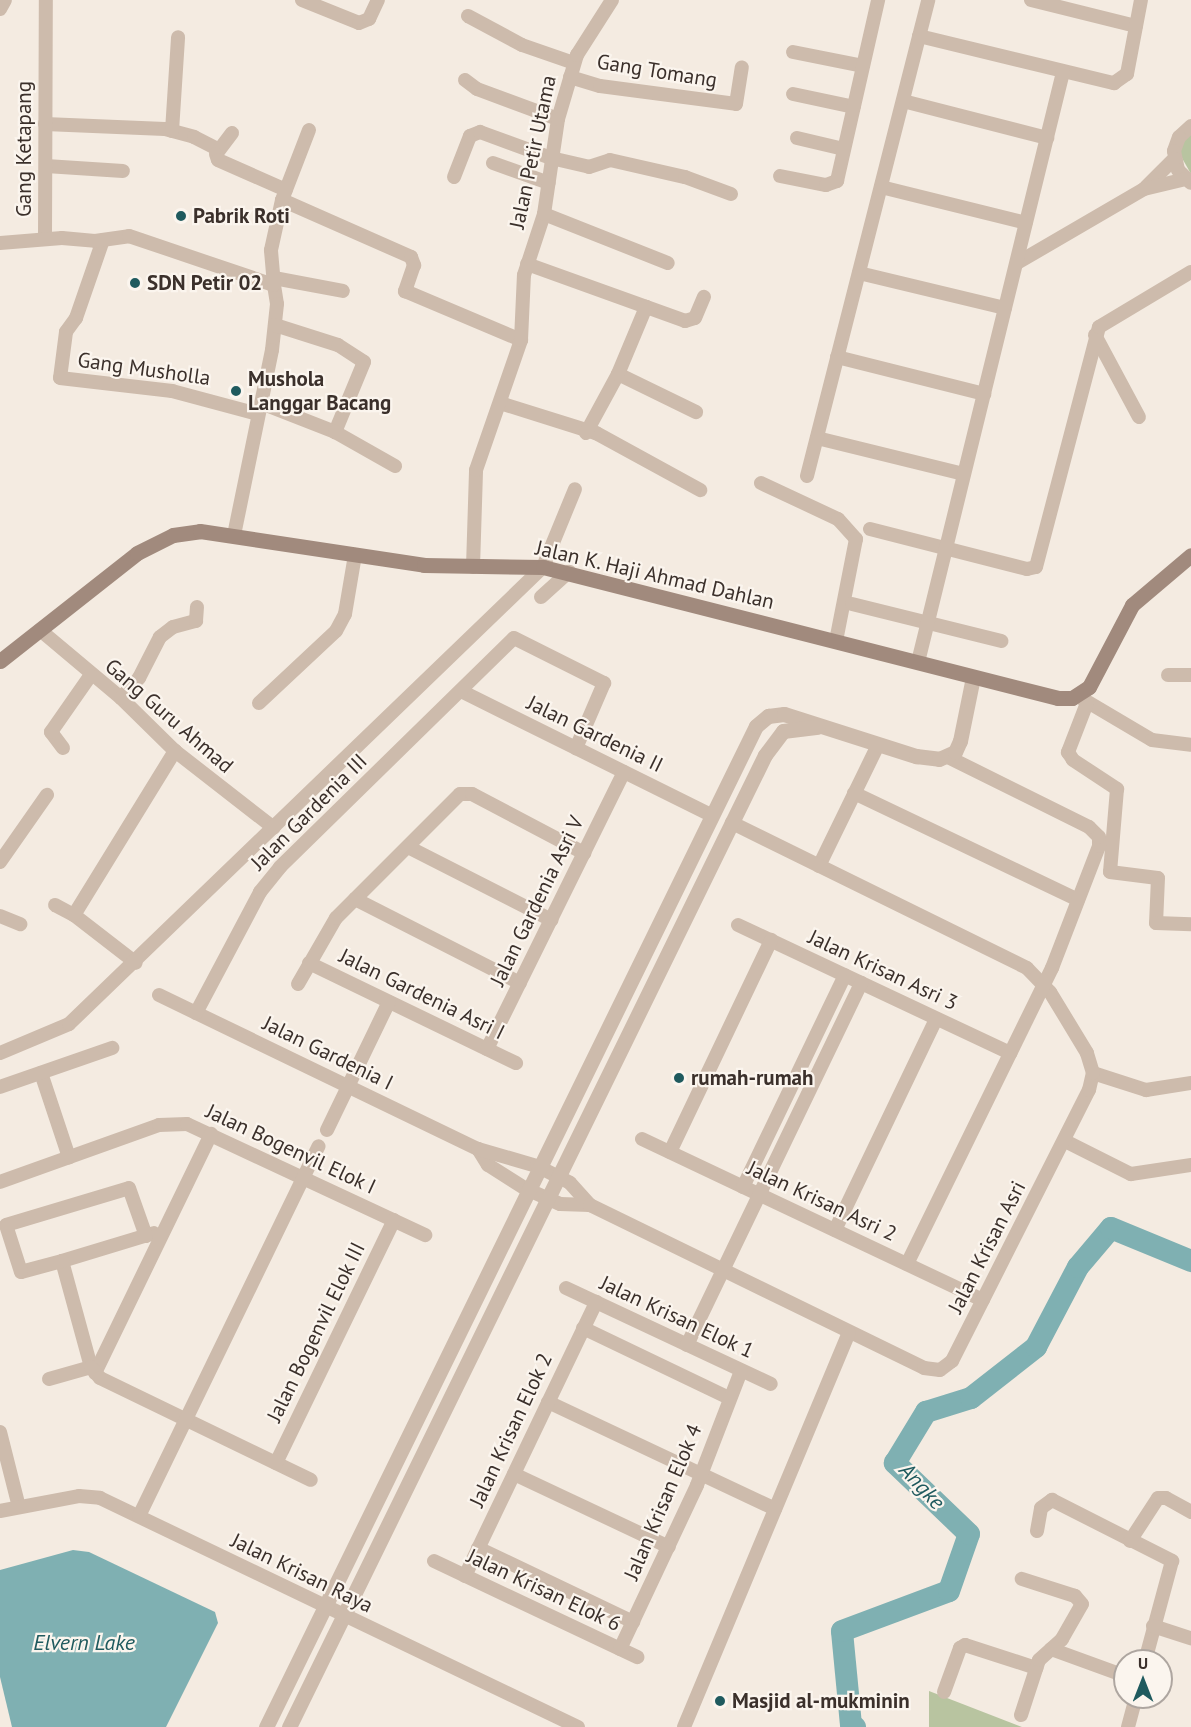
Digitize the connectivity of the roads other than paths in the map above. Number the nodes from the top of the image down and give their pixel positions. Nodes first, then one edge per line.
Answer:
1 (4, 0) edge
2 (46, 0) edge
3 (302, 0) edge
4 (378, 0) edge
5 (612, 0) edge
6 (878, 0) edge
7 (928, 0) edge
8 (1031, 0) edge
9 (1141, 0) edge
10 (0, 9) edge
11 (468, 16) dead end
12 (1136, 26) junction
13 (919, 36) junction
14 (178, 37) dead end
15 (793, 52) dead end
16 (574, 63) junction
17 (863, 66) junction
18 (742, 67) dead end
19 (1064, 72) junction
20 (570, 77) junction
21 (465, 80) dead end
22 (793, 94) dead end
23 (903, 101) junction
24 (854, 107) junction
25 (558, 119) junction
26 (45, 124) junction
27 (1191, 126) edge
28 (309, 130) dead end
29 (172, 131) junction
30 (232, 133) dead end
31 (797, 138) dead end
32 (1047, 138) junction
33 (844, 149) junction
34 (219, 150) junction
35 (551, 158) junction
36 (1174, 159) junction
37 (493, 163) dead end
38 (46, 166) junction
39 (123, 171) dead end
40 (780, 176) dead end
41 (454, 177) dead end
42 (1188, 181) edge
43 (549, 183) junction
44 (881, 187) junction
45 (1144, 189) junction
46 (731, 194) dead end
47 (284, 195) junction
48 (544, 214) junction
49 (1026, 223) junction
50 (45, 238) junction
51 (103, 240) junction
52 (0, 243) edge
53 (1017, 263) junction
54 (527, 264) junction
55 (668, 264) dead end
56 (859, 273) junction
57 (1191, 273) edge
58 (274, 282) junction
59 (343, 291) dead end
60 (704, 297) dead end
61 (646, 308) junction
62 (1005, 308) junction
63 (275, 325) junction
64 (1095, 335) junction
65 (520, 340) junction
66 (837, 357) junction
67 (618, 374) junction
68 (984, 394) junction
69 (500, 403) junction
70 (260, 409) junction
71 (696, 412) dead end
72 (1139, 417) dead end
73 (335, 432) junction
74 (586, 433) junction
75 (817, 438) junction
76 (395, 466) dead end
77 (964, 474) junction
78 (807, 476) dead end
79 (761, 483) dead end
80 (575, 489) dead end
81 (700, 490) dead end
82 (870, 529) dead end
83 (234, 535) junction
84 (945, 548) junction
85 (355, 555) junction
86 (1191, 555) edge
87 (473, 567) junction
88 (555, 569) junction
89 (541, 597) dead end
90 (852, 604) dead end
91 (197, 607) dead end
92 (927, 622) junction
93 (40, 630) junction
94 (838, 634) junction
95 (1000, 641) dead end
96 (919, 655) junction
97 (0, 661) edge
98 (1168, 675) dead end
99 (1191, 675) edge
100 (90, 676) junction
101 (973, 677) junction
102 (461, 691) junction
103 (121, 698) junction
104 (1083, 700) junction
105 (259, 703) dead end
106 (821, 727) junction
107 (878, 745) junction
108 (1191, 746) edge
109 (63, 748) dead end
110 (576, 748) junction
111 (175, 751) junction
112 (948, 757) junction
113 (624, 772) junction
114 (854, 793) junction
115 (47, 795) dead end
116 (711, 815) junction
117 (731, 824) junction
118 (274, 828) junction
119 (408, 848) junction
120 (584, 853) junction
121 (0, 862) edge
122 (819, 866) junction
123 (355, 899) junction
124 (1078, 900) junction
125 (55, 905) dead end
126 (74, 915) junction
127 (0, 916) edge
128 (551, 920) junction
129 (20, 924) dead end
130 (1191, 924) edge
131 (738, 925) dead end
132 (771, 940) junction
133 (136, 963) junction
134 (309, 963) junction
135 (845, 975) junction
136 (520, 983) junction
137 (861, 983) junction
138 (298, 984) dead end
139 (1044, 984) junction
140 (159, 995) dead end
141 (389, 1002) junction
142 (196, 1013) junction
143 (936, 1019) junction
144 (112, 1048) dead end
145 (487, 1049) junction
146 (0, 1053) edge
147 (1010, 1053) junction
148 (516, 1063) dead end
149 (41, 1073) junction
150 (1093, 1073) junction
151 (1191, 1083) edge
152 (348, 1086) junction
153 (0, 1087) edge
154 (327, 1130) dead end
155 (212, 1134) junction
156 (642, 1139) dead end
157 (1065, 1141) junction
158 (319, 1146) dead end
159 (478, 1149) junction
160 (670, 1152) junction
161 (69, 1157) junction
162 (516, 1160) junction
163 (1191, 1165) edge
164 (537, 1166) junction
165 (509, 1174) junction
166 (556, 1175) junction
167 (304, 1177) junction
168 (0, 1182) edge
169 (743, 1187) junction
170 (526, 1189) junction
171 (760, 1194) junction
172 (546, 1198) junction
173 (590, 1206) junction
174 (394, 1220) junction
175 (166, 1230) junction
176 (835, 1230) junction
177 (425, 1234) dead end
178 (146, 1236) junction
179 (62, 1261) junction
180 (906, 1264) junction
181 (723, 1271) junction
182 (566, 1288) dead end
183 (983, 1300) junction
184 (596, 1302) junction
185 (583, 1328) junction
186 (849, 1333) junction
187 (687, 1345) junction
188 (93, 1370) junction
189 (741, 1371) junction
190 (49, 1379) dead end
191 (771, 1384) dead end
192 (729, 1398) junction
193 (548, 1402) junction
194 (186, 1420) junction
195 (0, 1432) edge
196 (276, 1463) junction
197 (514, 1473) junction
198 (701, 1473) junction
199 (311, 1480) dead end
200 (19, 1507) junction
201 (775, 1509) junction
202 (0, 1511) edge
203 (1191, 1512) edge
204 (139, 1516) junction
205 (1037, 1531) dead end
206 (1130, 1541) junction
207 (669, 1546) junction
208 (478, 1548) junction
209 (434, 1562) dead end
210 (465, 1576) junction
211 (1022, 1579) dead end
212 (324, 1608) junction
213 (342, 1617) junction
214 (633, 1622) junction
215 (1153, 1626) junction
216 (1191, 1638) edge
217 (620, 1649) junction
218 (1051, 1649) junction
219 (1148, 1649) edge
220 (637, 1657) dead end
221 (1036, 1668) junction
222 (1113, 1672) edge
223 (944, 1692) dead end
224 (1133, 1709) edge
225 (1021, 1715) dead end
226 (266, 1727) edge
227 (289, 1727) edge
228 (578, 1727) edge
229 (684, 1727) edge
230 (1128, 1727) edge

1 - 10 street
2 - 26 street, Gang Ketapang
3 - 4 street
5 - 16 street, Jalan Petir Utama
6 - 17 street
7 - 13 street
8 - 12 street
9 - 12 street
11 - 16 street
12 - 19 street
13 - 19 street
13 - 23 street
14 - 29 street
15 - 17 street
16 - 20 street, Jalan Petir Utama
17 - 24 street
18 - 20 street, Gang Tomang
19 - 32 street
20 - 25 street, Jalan Petir Utama
21 - 25 street
22 - 24 street
23 - 32 street
23 - 44 street
24 - 33 street
25 - 35 street, Jalan Petir Utama
26 - 29 street
26 - 38 street, Gang Ketapang
27 - 36 street
28 - 47 street
29 - 34 street
30 - 34 street
31 - 33 street
32 - 49 street
33 - 40 street
34 - 47 street
35 - 41 street
35 - 43 street, Jalan Petir Utama
35 - 46 street
36 - 42 street
36 - 45 street
37 - 43 street
38 - 39 street
38 - 50 street, Gang Ketapang
42 - 45 street
43 - 48 street, Jalan Petir Utama
44 - 49 street
44 - 56 street
45 - 53 street
47 - 58 street
47 - 65 street
48 - 54 street, Jalan Petir Utama
48 - 55 street
49 - 53 street
50 - 51 street, Gang Ketapang
50 - 52 street
51 - 58 street, Gang Ketapang
51 - 70 street, Gang Musholla
53 - 62 street
54 - 61 street
54 - 65 street, Jalan Petir Utama
56 - 62 street
56 - 66 street
57 - 64 street
58 - 59 street, Gang Ketapang
58 - 63 street
60 - 61 street
61 - 67 street
62 - 68 street
63 - 70 street
63 - 73 street
64 - 72 street
64 - 84 street
65 - 69 street, Jalan Petir Utama
66 - 68 street
66 - 75 street
67 - 71 street
67 - 74 street
68 - 77 street
69 - 74 street
69 - 87 street, Jalan Petir Utama
70 - 73 street
70 - 83 street
73 - 76 street
74 - 81 street
75 - 77 street
75 - 78 street
77 - 84 street
79 - 94 street
80 - 88 street
82 - 84 street
83 - 85 main road, Jalan K. Haji Ahmad Dahlan
83 - 93 main road, Jalan K. Haji Ahmad Dahlan
84 - 92 street
85 - 87 main road, Jalan K. Haji Ahmad Dahlan
85 - 105 street
86 - 104 main road
87 - 88 main road, Jalan K. Haji Ahmad Dahlan
88 - 89 street
88 - 94 main road, Jalan K. Haji Ahmad Dahlan
88 - 118 street
90 - 92 street
91 - 103 street
92 - 95 street
92 - 96 street
93 - 97 main road, Jalan K. Haji Ahmad Dahlan
93 - 100 street, Gang Guru Ahmad
94 - 96 main road, Jalan K. Haji Ahmad Dahlan
96 - 101 main road, Jalan K. Haji Ahmad Dahlan
98 - 99 street
100 - 103 street, Gang Guru Ahmad
100 - 109 street
101 - 104 main road, Jalan K. Haji Ahmad Dahlan
101 - 112 street
102 - 110 street, Jalan Gardenia II
102 - 110 street, Jalan Gardenia III
102 - 142 street, Jalan Gardenia III
103 - 111 street, Gang Guru Ahmad
104 - 108 street
104 - 130 street
106 - 107 street
106 - 116 street
106 - 117 street
107 - 112 street
107 - 114 street
110 - 113 street, Jalan Gardenia II
111 - 118 street, Gang Guru Ahmad
111 - 126 street
112 - 124 street
113 - 116 street, Jalan Gardenia II
113 - 120 street, Jalan Gardenia Asri V
114 - 122 street
114 - 124 street
115 - 121 street
116 - 117 street
116 - 117 street
116 - 164 street
117 - 122 street
117 - 166 street
118 - 133 street
119 - 120 street
119 - 123 street
119 - 128 street
120 - 128 street, Jalan Gardenia Asri V
122 - 139 street
123 - 134 street
123 - 136 street
124 - 139 street
125 - 126 street
126 - 133 street
127 - 129 street
128 - 136 street, Jalan Gardenia Asri V
131 - 132 street, Jalan Krisan Asri 3
132 - 135 street, Jalan Krisan Asri 3
132 - 160 street
133 - 146 street
134 - 138 street
134 - 141 street, Jalan Gardenia Asri I
135 - 137 street, Jalan Krisan Asri 3
135 - 169 street
136 - 145 street, Jalan Gardenia Asri V
137 - 143 street, Jalan Krisan Asri 3
137 - 171 street
139 - 147 street
139 - 150 street
140 - 142 street, Jalan Gardenia I
141 - 145 street, Jalan Gardenia Asri I
141 - 152 street
142 - 152 street, Jalan Gardenia I
143 - 147 street, Jalan Krisan Asri 3
143 - 176 street
144 - 149 street
145 - 148 street, Jalan Gardenia Asri I
147 - 180 street
149 - 153 street
149 - 161 street
150 - 151 street
150 - 157 street, Jalan Krisan Asri
152 - 154 street
152 - 159 street, Jalan Gardenia I
155 - 161 street, Jalan Bogenvil Elok I
155 - 167 street, Jalan Bogenvil Elok I
155 - 175 street
156 - 160 street, Jalan Krisan Asri 2
157 - 163 street
157 - 183 street, Jalan Krisan Asri
158 - 167 street
159 - 162 street, Jalan Gardenia I
159 - 165 street, Jalan Gardenia I
160 - 169 street, Jalan Krisan Asri 2
161 - 168 street, Jalan Bogenvil Elok I
162 - 164 street, Jalan Gardenia I
162 - 165 street
164 - 166 street, Jalan Gardenia I
164 - 170 street
165 - 170 street, Jalan Gardenia I
166 - 172 street
166 - 173 street, Jalan Gardenia I
167 - 174 street, Jalan Bogenvil Elok I
167 - 194 street
169 - 171 street, Jalan Krisan Asri 2
170 - 172 street, Jalan Gardenia I
170 - 212 street
171 - 176 street, Jalan Krisan Asri 2
171 - 181 street
172 - 173 street, Jalan Gardenia I
172 - 213 street
173 - 181 street
174 - 177 street, Jalan Bogenvil Elok I
174 - 196 street, Jalan Bogenvil Elok III
175 - 178 street
175 - 188 street
176 - 180 street, Jalan Krisan Asri 2
178 - 179 street
178 - 179 street
179 - 188 street
180 - 183 street, Jalan Krisan Asri 2
181 - 186 street
181 - 187 street
182 - 184 street, Jalan Krisan Elok 1
183 - 186 street, Jalan Krisan Asri
184 - 185 street, Jalan Krisan Elok 2
184 - 187 street, Jalan Krisan Elok 1
185 - 192 street
185 - 193 street, Jalan Krisan Elok 2
186 - 201 street
187 - 189 street, Jalan Krisan Elok 1
188 - 190 street
188 - 194 street
189 - 191 street, Jalan Krisan Elok 1
189 - 192 street, Jalan Krisan Elok 4
192 - 198 street, Jalan Krisan Elok 4
193 - 197 street, Jalan Krisan Elok 2
193 - 198 street
194 - 196 street
194 - 204 street
195 - 200 street
196 - 199 street
197 - 207 street
197 - 208 street, Jalan Krisan Elok 2
198 - 201 street
198 - 207 street, Jalan Krisan Elok 4
200 - 202 street, Jalan Krisan Raya
200 - 204 street, Jalan Krisan Raya
201 - 229 street
203 - 206 street
204 - 212 street, Jalan Krisan Raya
205 - 206 street
206 - 215 street
207 - 214 street, Jalan Krisan Elok 4
208 - 210 street, Jalan Krisan Elok 2
208 - 214 street
209 - 210 street, Jalan Krisan Elok 6
210 - 217 street, Jalan Krisan Elok 6
211 - 218 street
212 - 213 street, Jalan Krisan Raya
212 - 226 street
213 - 227 street
213 - 228 street, Jalan Krisan Raya
214 - 217 street, Jalan Krisan Elok 4
215 - 216 street
215 - 219 street
217 - 220 street, Jalan Krisan Elok 6
218 - 221 street
218 - 222 street
221 - 223 street
221 - 225 street
224 - 230 street

